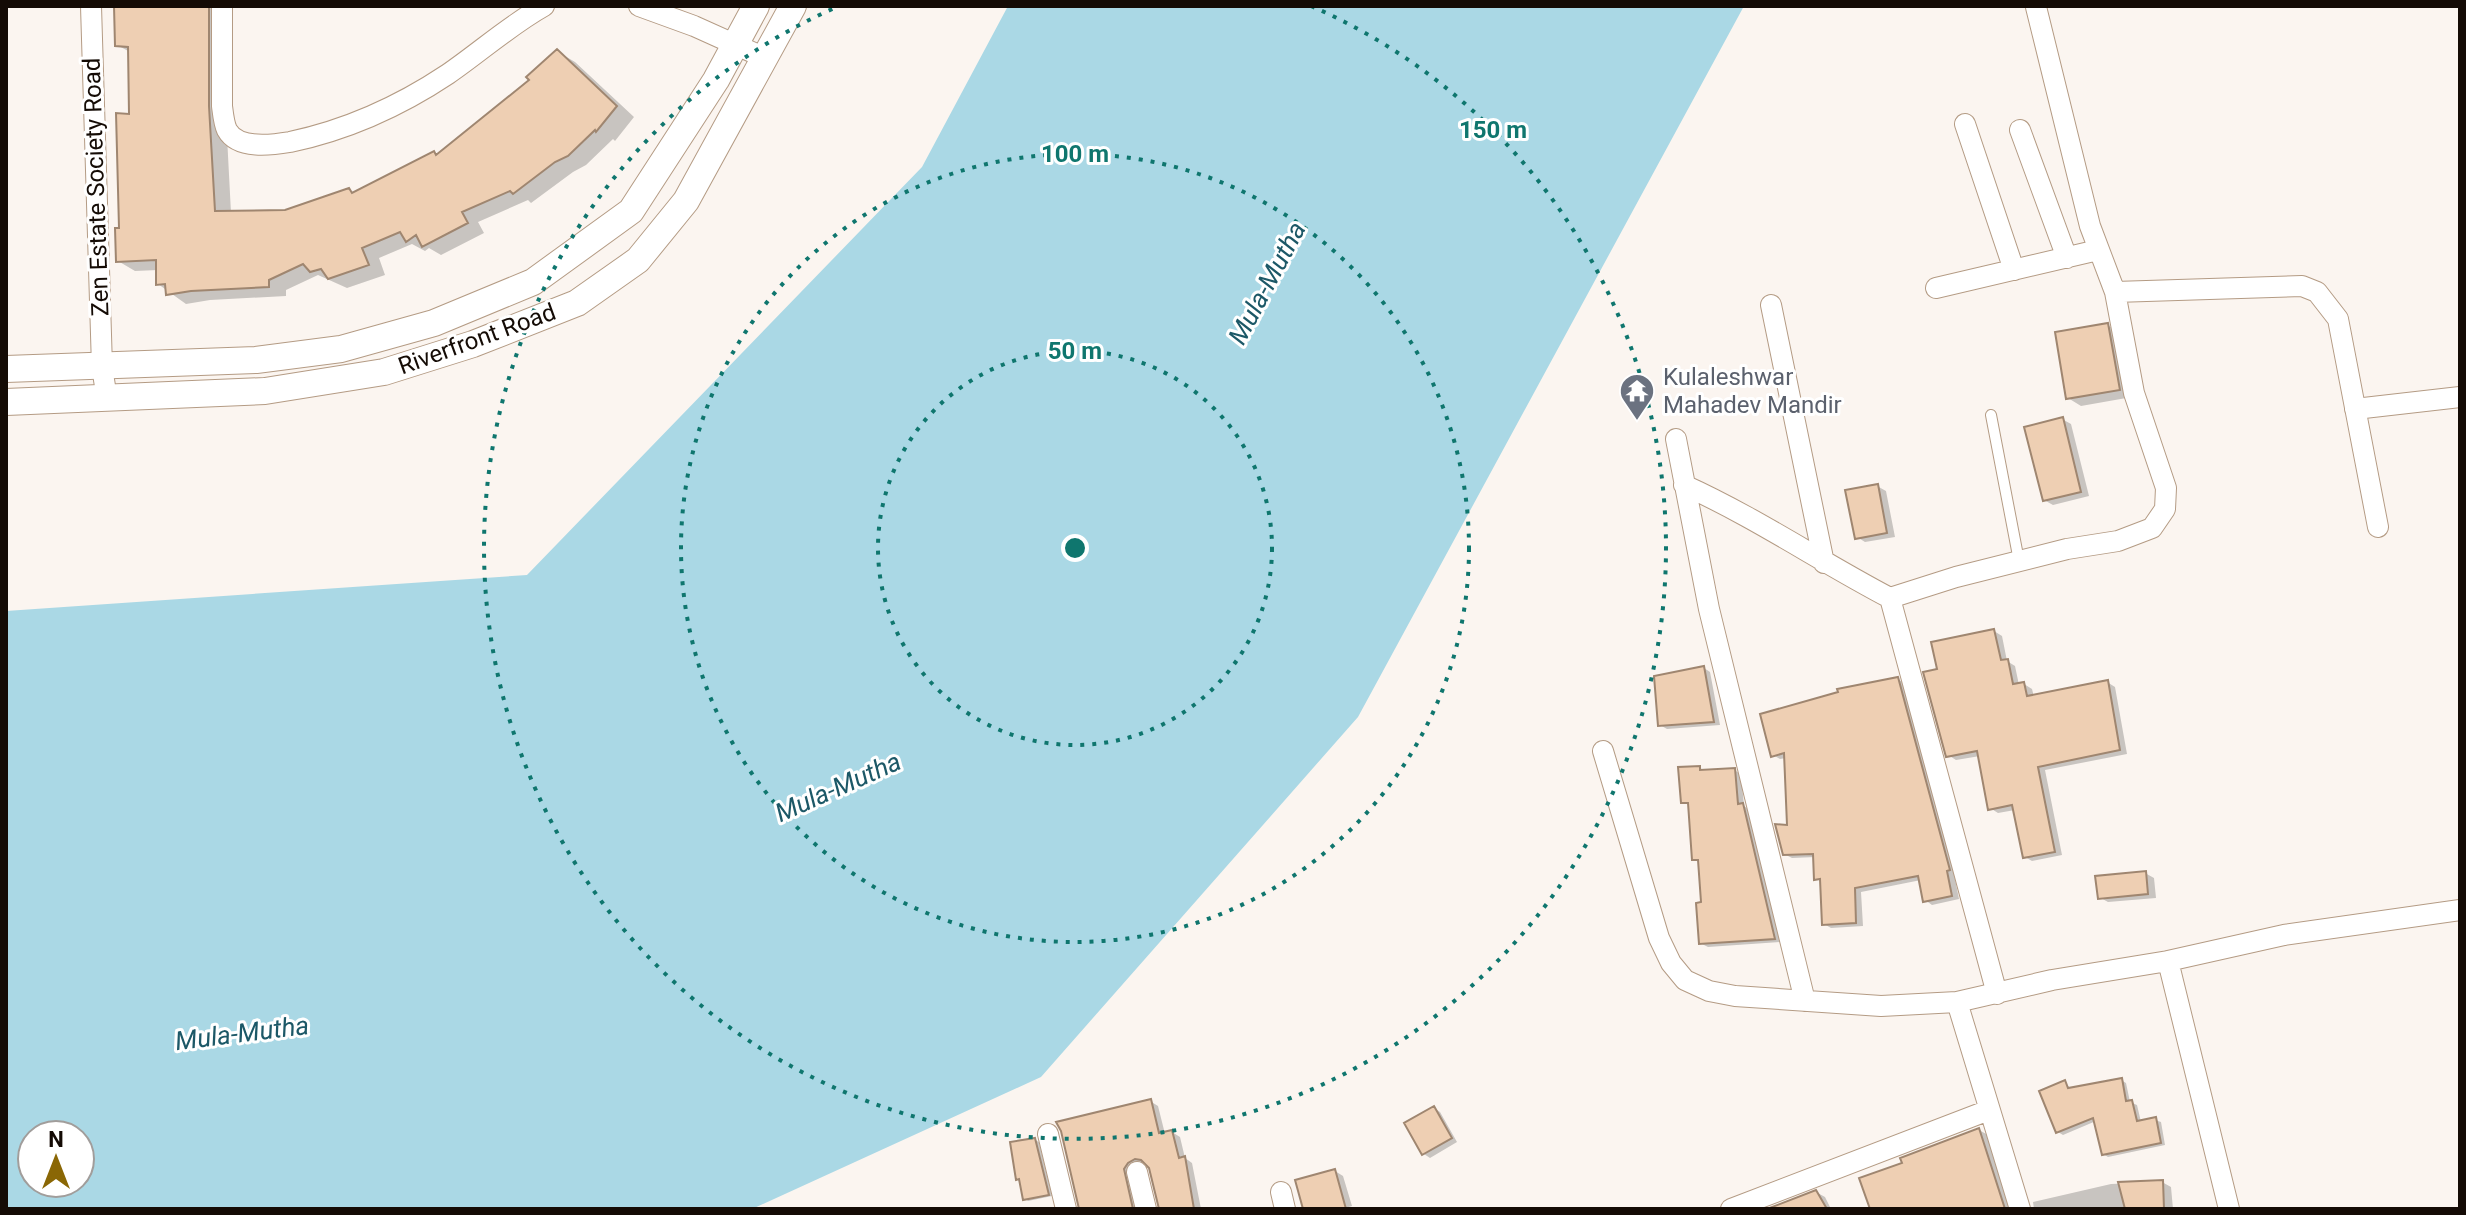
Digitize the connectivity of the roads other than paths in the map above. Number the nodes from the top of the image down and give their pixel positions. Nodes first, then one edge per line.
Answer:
1 (91, 6) edge
2 (222, 6) edge
3 (544, 6) edge
4 (639, 6) edge
5 (756, 6) edge
6 (793, 6) edge
7 (2036, 7) edge
8 (735, 44) junction
9 (765, 58) junction
10 (1965, 124) dead end
11 (2020, 130) dead end
12 (2098, 250) junction
13 (2067, 258) junction
14 (2014, 270) junction
15 (1936, 288) dead end
16 (2115, 292) junction
17 (1771, 305) dead end
18 (102, 367) junction
19 (6, 369) edge
20 (2460, 397) edge
21 (107, 399) junction
22 (6, 402) edge
23 (2355, 409) junction
24 (1991, 415) dead end
25 (1676, 439) dead end
26 (1684, 485) junction
27 (2378, 527) dead end
28 (2019, 561) junction
29 (1824, 563) junction
30 (1890, 598) junction
31 (1603, 751) dead end
32 (2460, 910) edge
33 (2168, 961) junction
34 (1997, 994) junction
35 (1805, 1001) junction
36 (1957, 1002) junction
37 (1989, 1110) junction
38 (1048, 1134) dead end
39 (1137, 1172) dead end
40 (1066, 1209) edge
41 (1146, 1209) edge
42 (1731, 1209) edge
43 (2020, 1209) edge
44 (2229, 1209) edge

1 - 18 street, Zen Estate Society Road
2 - 3 street
4 - 8 street
5 - 8 street, Riverfront Road
6 - 9 street, Riverfront Road
7 - 12 street
8 - 9 street
8 - 18 street, Riverfront Road
9 - 21 street, Riverfront Road
10 - 14 street
11 - 13 street
12 - 13 street
12 - 16 street
13 - 14 street
14 - 15 street
16 - 23 street
16 - 28 street
17 - 29 street
18 - 19 street, Riverfront Road
18 - 21 street, Zen Estate Society Road
20 - 23 street
21 - 22 street, Riverfront Road
23 - 27 street
24 - 28 lane
25 - 26 street
26 - 29 street
26 - 35 street
28 - 30 street
29 - 30 street
30 - 34 street
31 - 35 street
32 - 33 street
33 - 34 street
33 - 44 street
34 - 36 street
35 - 36 street
36 - 37 street
37 - 42 street
37 - 43 street
38 - 40 street
39 - 41 street

